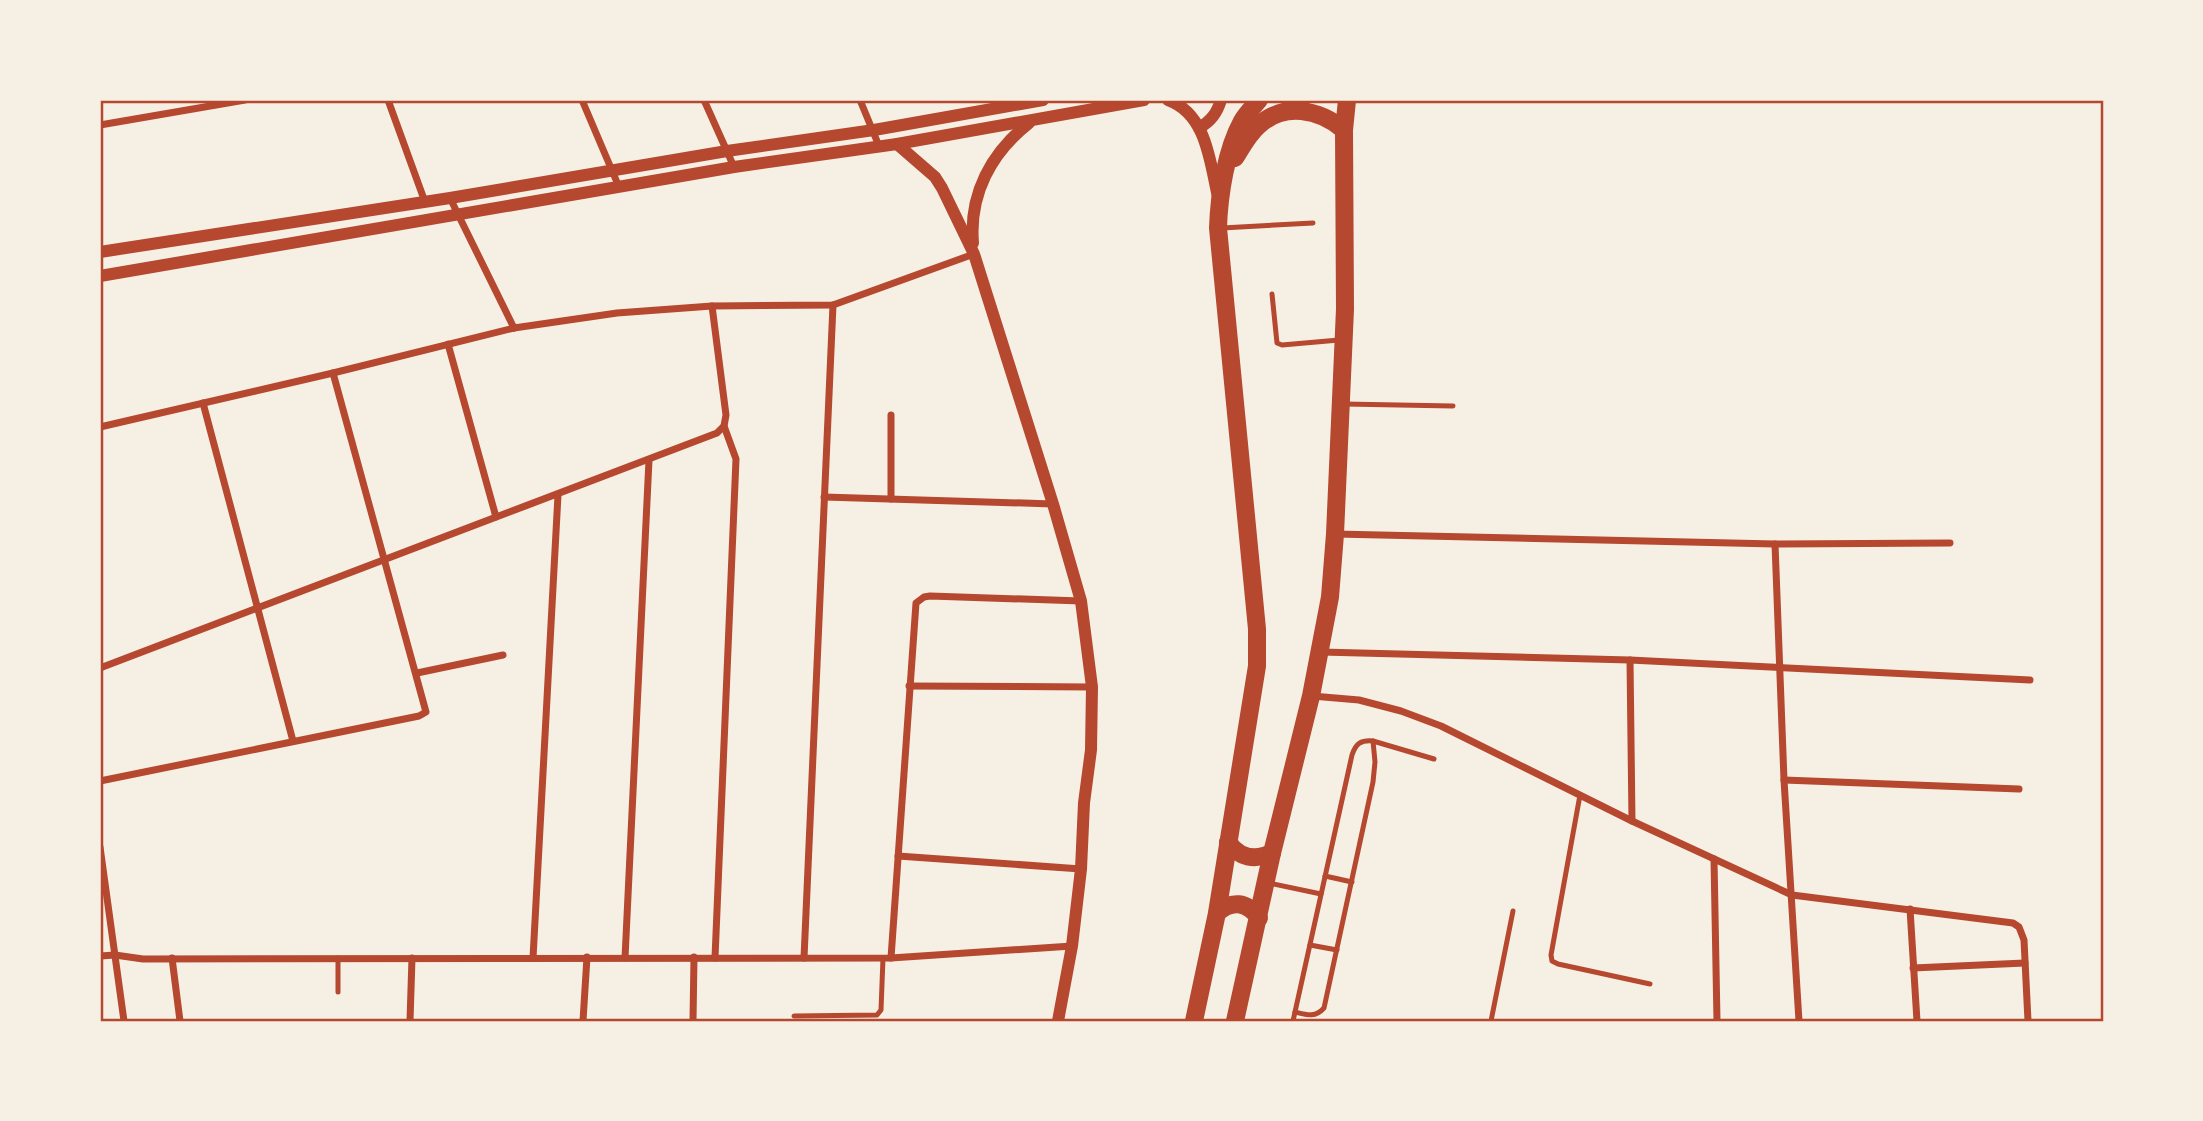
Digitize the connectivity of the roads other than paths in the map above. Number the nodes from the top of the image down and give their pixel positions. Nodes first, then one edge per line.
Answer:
1 (245, 100) edge
2 (388, 100) edge
3 (582, 100) edge
4 (704, 100) edge
5 (860, 100) edge
6 (1043, 100) edge
7 (1144, 100) edge
8 (1168, 100) edge
9 (1220, 100) edge
10 (1259, 100) edge
11 (1347, 100) edge
12 (1006, 103) edge
13 (1032, 121) junction
14 (100, 125) edge
15 (1199, 128) junction
16 (874, 130) junction
17 (1344, 130) junction
18 (897, 144) junction
19 (879, 146) junction
20 (727, 151) junction
21 (734, 167) junction
22 (612, 171) junction
23 (1226, 173) junction
24 (619, 187) junction
25 (450, 198) junction
26 (1219, 201) junction
27 (425, 202) junction
28 (458, 215) junction
29 (1313, 223) dead end
30 (1219, 228) junction
31 (100, 252) edge
32 (974, 254) junction
33 (100, 276) edge
34 (1272, 294) dead end
35 (833, 305) junction
36 (712, 306) junction
37 (514, 328) junction
38 (1343, 340) junction
39 (448, 344) junction
40 (333, 373) junction
41 (203, 403) junction
42 (1341, 404) junction
43 (1453, 406) dead end
44 (891, 415) dead end
45 (724, 426) junction
46 (100, 427) edge
47 (649, 460) junction
48 (558, 495) junction
49 (824, 497) junction
50 (891, 499) junction
51 (1053, 504) junction
52 (496, 517) junction
53 (1335, 534) junction
54 (1950, 543) dead end
55 (1775, 544) junction
56 (385, 559) junction
57 (1081, 601) junction
58 (257, 607) junction
59 (1320, 652) junction
60 (503, 655) dead end
61 (1630, 660) junction
62 (100, 668) edge
63 (1781, 668) junction
64 (416, 673) junction
65 (2030, 680) dead end
66 (909, 686) junction
67 (1092, 687) junction
68 (1311, 696) junction
69 (293, 741) junction
70 (1373, 741) junction
71 (1434, 760) dead end
72 (1784, 780) junction
73 (100, 781) edge
74 (2019, 789) dead end
75 (1580, 795) junction
76 (1632, 821) junction
77 (1228, 842) junction
78 (100, 847) edge
79 (1272, 853) junction
80 (898, 856) junction
81 (1714, 859) junction
82 (1082, 869) junction
83 (1325, 876) junction
84 (1266, 882) junction
85 (1352, 882) junction
86 (1321, 894) junction
87 (1792, 895) junction
88 (1910, 909) junction
89 (1513, 911) dead end
90 (1217, 912) junction
91 (1259, 918) junction
92 (1310, 945) junction
93 (1072, 946) junction
94 (1337, 950) junction
95 (116, 955) junction
96 (100, 956) edge
97 (587, 957) junction
98 (694, 957) junction
99 (172, 958) junction
100 (338, 958) junction
101 (412, 958) junction
102 (533, 958) junction
103 (625, 958) junction
104 (715, 958) junction
105 (804, 958) junction
106 (887, 958) junction
107 (2025, 963) junction
108 (1913, 968) junction
109 (1650, 984) dead end
110 (338, 992) dead end
111 (1295, 1012) junction
112 (794, 1016) dead end
113 (124, 1021) edge
114 (180, 1021) edge
115 (410, 1021) edge
116 (583, 1021) edge
117 (692, 1021) edge
118 (1058, 1021) edge
119 (1194, 1021) edge
120 (1234, 1021) edge
121 (1293, 1021) edge
122 (1491, 1021) edge
123 (1717, 1021) edge
124 (1799, 1021) edge
125 (1917, 1021) edge
126 (2021, 1021) edge
127 (2028, 1021) edge

1 - 14 street
2 - 27 street
3 - 22 street
4 - 20 street
5 - 16 street
6 - 12 street
7 - 13 street
8 - 15 street
9 - 15 street
10 - 23 main road
11 - 17 main road
12 - 16 street
13 - 18 street
13 - 32 street
15 - 26 street
16 - 19 street
16 - 20 street
17 - 23 main road
17 - 38 main road
18 - 19 street
18 - 32 street
19 - 21 street
20 - 21 street
20 - 22 street
21 - 24 street
22 - 24 street
22 - 25 street
23 - 26 main road
24 - 28 street
25 - 27 street
25 - 28 street
26 - 30 main road
27 - 31 street
28 - 33 street
28 - 37 street
29 - 30 lane
30 - 77 main road
32 - 35 street
32 - 51 street
34 - 38 lane
35 - 36 street
35 - 49 street
36 - 37 street
36 - 45 street
37 - 39 street
38 - 42 main road
39 - 40 street
39 - 52 street
40 - 41 street
40 - 56 street
41 - 46 street
41 - 58 street
42 - 43 lane
42 - 53 main road
44 - 50 street
45 - 47 street
45 - 104 street
47 - 48 street
47 - 103 street
48 - 52 street
48 - 102 street
49 - 50 street
49 - 105 street
50 - 51 street
51 - 57 street
52 - 56 street
53 - 55 street
53 - 59 main road
54 - 55 street
55 - 63 street
56 - 58 street
56 - 64 street
57 - 66 street
57 - 67 street
58 - 62 street
58 - 69 street
59 - 61 street
59 - 68 main road
60 - 64 street
61 - 63 street
61 - 76 street
63 - 65 street
63 - 72 street
64 - 69 street
66 - 67 street
66 - 80 street
67 - 82 street
68 - 75 street
68 - 79 main road
69 - 73 street
70 - 71 lane
70 - 83 lane
70 - 85 lane
72 - 74 street
72 - 87 street
75 - 76 street
75 - 109 lane
76 - 81 street
77 - 79 main road
77 - 90 main road
78 - 95 street
79 - 84 main road
80 - 82 street
80 - 106 street
81 - 87 street
81 - 123 street
82 - 93 street
83 - 85 lane
83 - 86 lane
84 - 86 lane
84 - 91 main road
85 - 94 lane
86 - 92 lane
87 - 88 street
87 - 124 street
88 - 107 street
88 - 108 street
89 - 122 lane
90 - 91 main road
90 - 119 main road
91 - 120 main road
92 - 94 lane
92 - 111 lane
93 - 106 street
93 - 118 street
94 - 111 lane
95 - 96 street
95 - 99 street
95 - 113 street
97 - 102 street
97 - 103 street
97 - 116 street
98 - 103 street
98 - 104 street
98 - 117 street
99 - 100 street
99 - 114 street
100 - 101 street
100 - 110 lane
101 - 102 street
101 - 115 street
104 - 105 street
105 - 106 street
106 - 112 lane
107 - 108 street
107 - 127 street
108 - 125 street
111 - 121 lane
126 - 127 street

